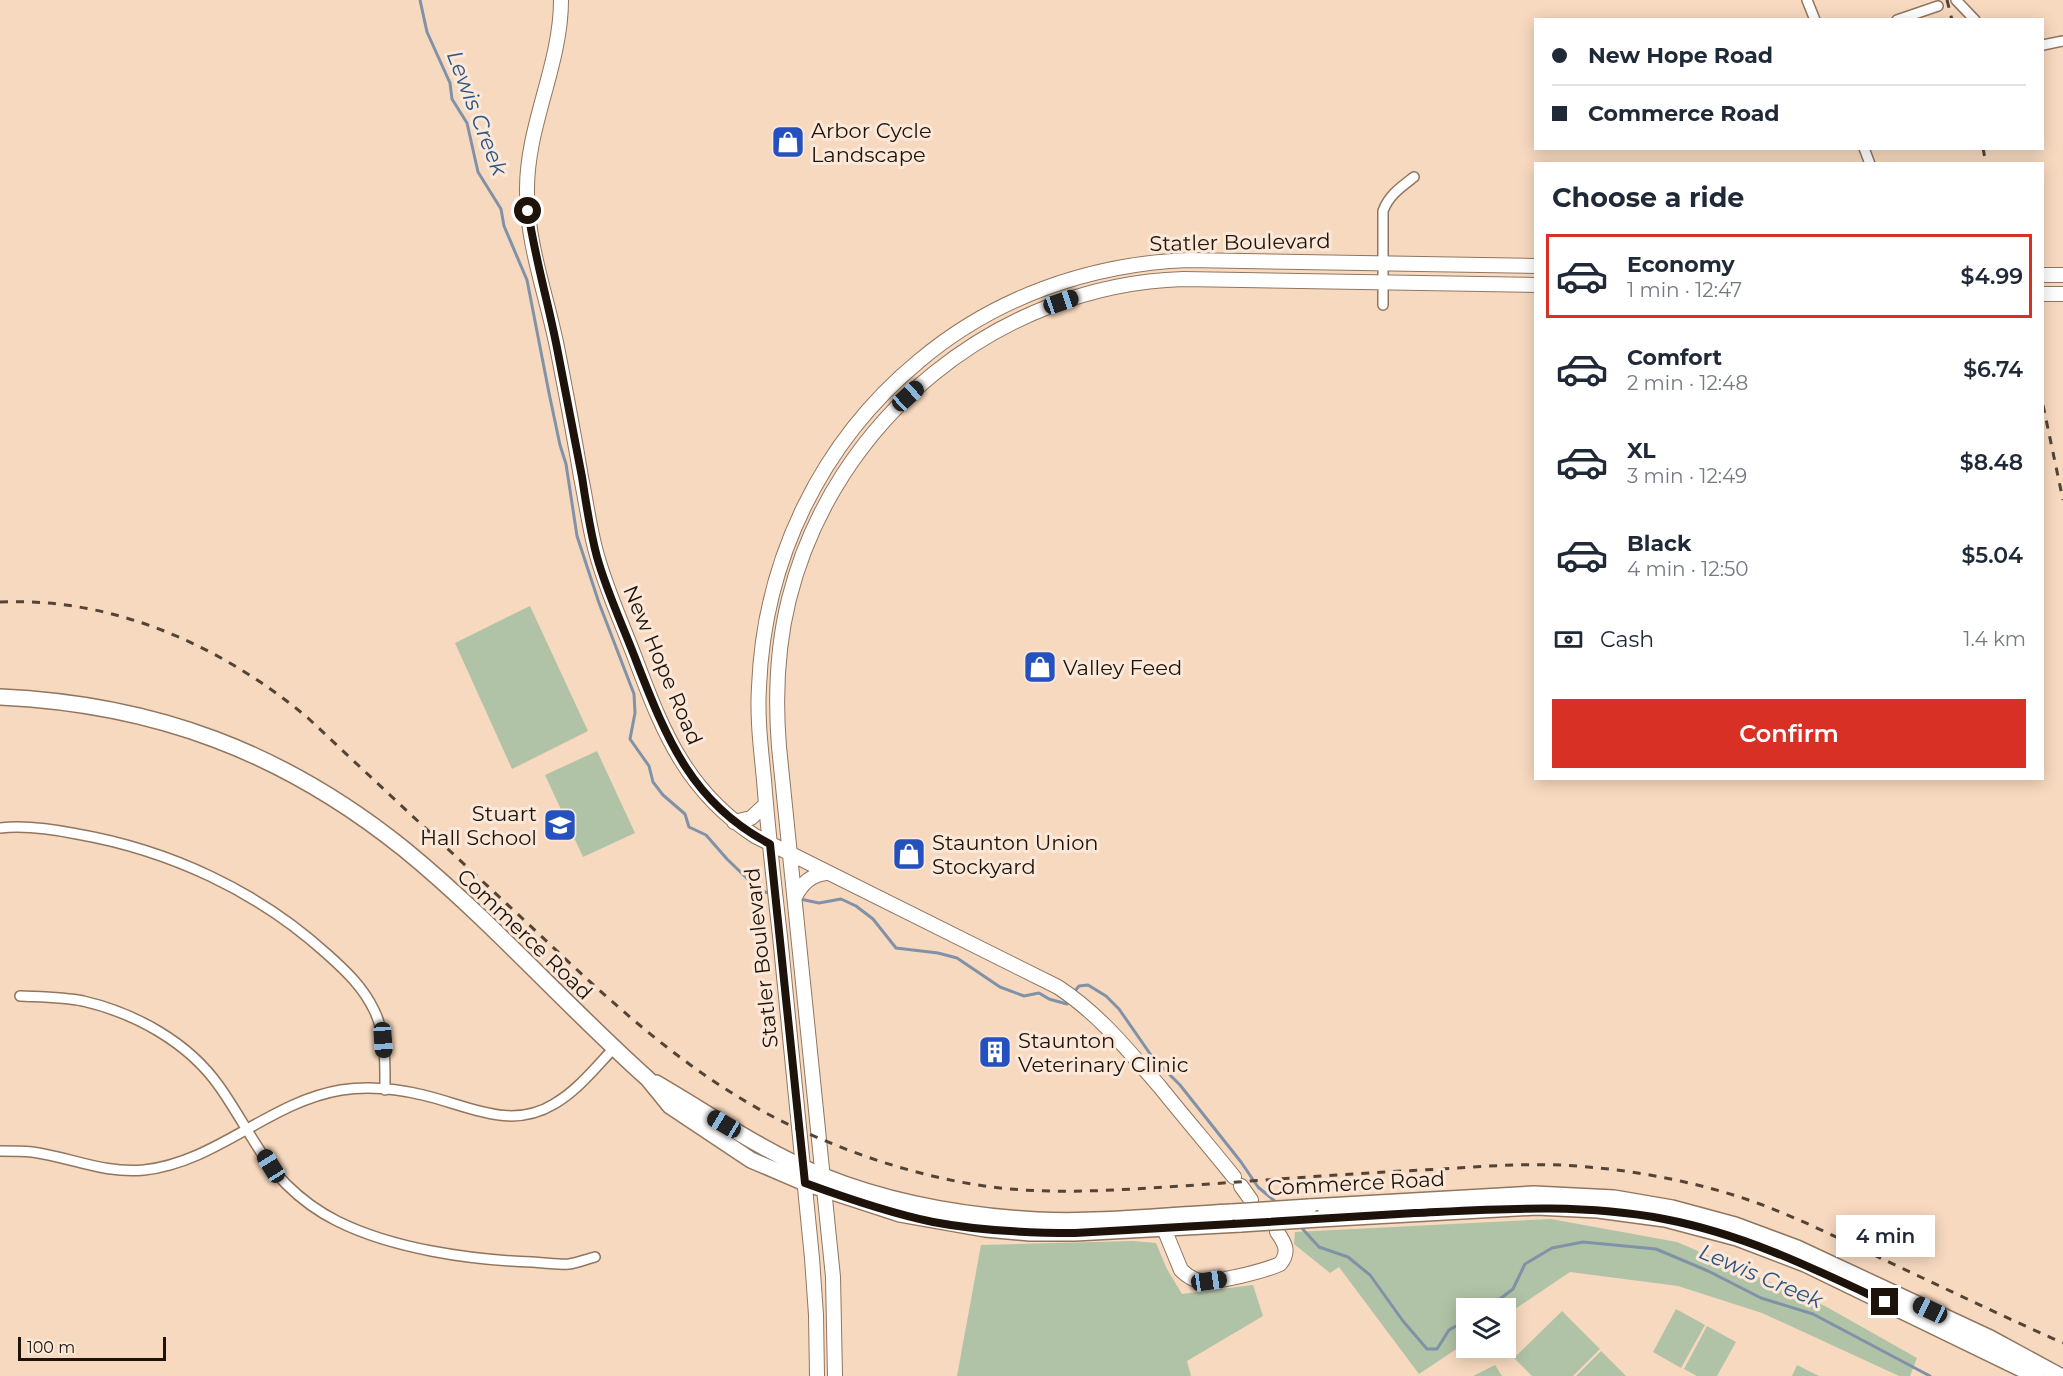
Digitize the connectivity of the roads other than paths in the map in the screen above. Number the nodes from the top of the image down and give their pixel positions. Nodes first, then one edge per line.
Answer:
1 (561, 0) edge
2 (1807, 0) edge
3 (1956, 0) edge
4 (1938, 6) dead end
5 (1814, 18) edge
6 (1903, 18) edge
7 (1973, 18) edge
8 (2063, 41) edge
9 (2044, 45) edge
10 (1414, 177) dead end
11 (1383, 263) junction
12 (1534, 266) edge
13 (1384, 282) junction
14 (1534, 285) edge
15 (2044, 294) edge
16 (2061, 294) edge
17 (1383, 305) dead end
18 (0, 697) edge
19 (766, 804) junction
20 (734, 822) junction
21 (0, 828) edge
22 (770, 844) junction
23 (791, 861) junction
24 (826, 873) junction
25 (795, 897) junction
26 (20, 996) dead end
27 (614, 1048) junction
28 (648, 1079) junction
29 (385, 1090) junction
30 (248, 1130) junction
31 (0, 1151) edge
32 (803, 1166) junction
33 (805, 1183) junction
34 (824, 1183) junction
35 (1251, 1200) dead end
36 (1314, 1213) junction
37 (1162, 1222) junction
38 (1277, 1232) dead end
39 (595, 1257) dead end
40 (817, 1376) edge
41 (835, 1376) edge
42 (2036, 1376) edge
43 (2060, 1376) edge

1 - 20 main road, New Hope Road
2 - 5 street
3 - 7 street
4 - 6 street
8 - 9 street
10 - 11 street
11 - 12 main road, Statler Boulevard
11 - 13 street
11 - 19 main road, Statler Boulevard
13 - 14 main road, Statler Boulevard
13 - 17 street
13 - 23 main road, Statler Boulevard
15 - 16 main road
18 - 27 main road, Commerce Road
19 - 20 main road
19 - 22 main road, Statler Boulevard
20 - 22 main road, New Hope Road
21 - 29 street
22 - 23 main road, New Hope Road
22 - 32 main road, Statler Boulevard
23 - 24 main road, New Hope Road
23 - 25 main road, Statler Boulevard
24 - 25 main road
24 - 35 main road, New Hope Road
25 - 34 main road, Statler Boulevard
26 - 30 street
27 - 28 main road, Commerce Road
27 - 29 street
28 - 32 main road, Commerce Road
28 - 33 main road, Commerce Road
29 - 30 street
30 - 31 street
30 - 39 street
32 - 33 main road, Statler Boulevard
32 - 34 main road, Commerce Road
33 - 34 main road, Commerce Road
33 - 40 main road, Statler Boulevard
34 - 37 main road, Commerce Road
34 - 41 main road, Statler Boulevard
36 - 37 main road, Commerce Road, bridge
36 - 42 main road, Commerce Road
36 - 43 main road, Commerce Road
37 - 38 main road

